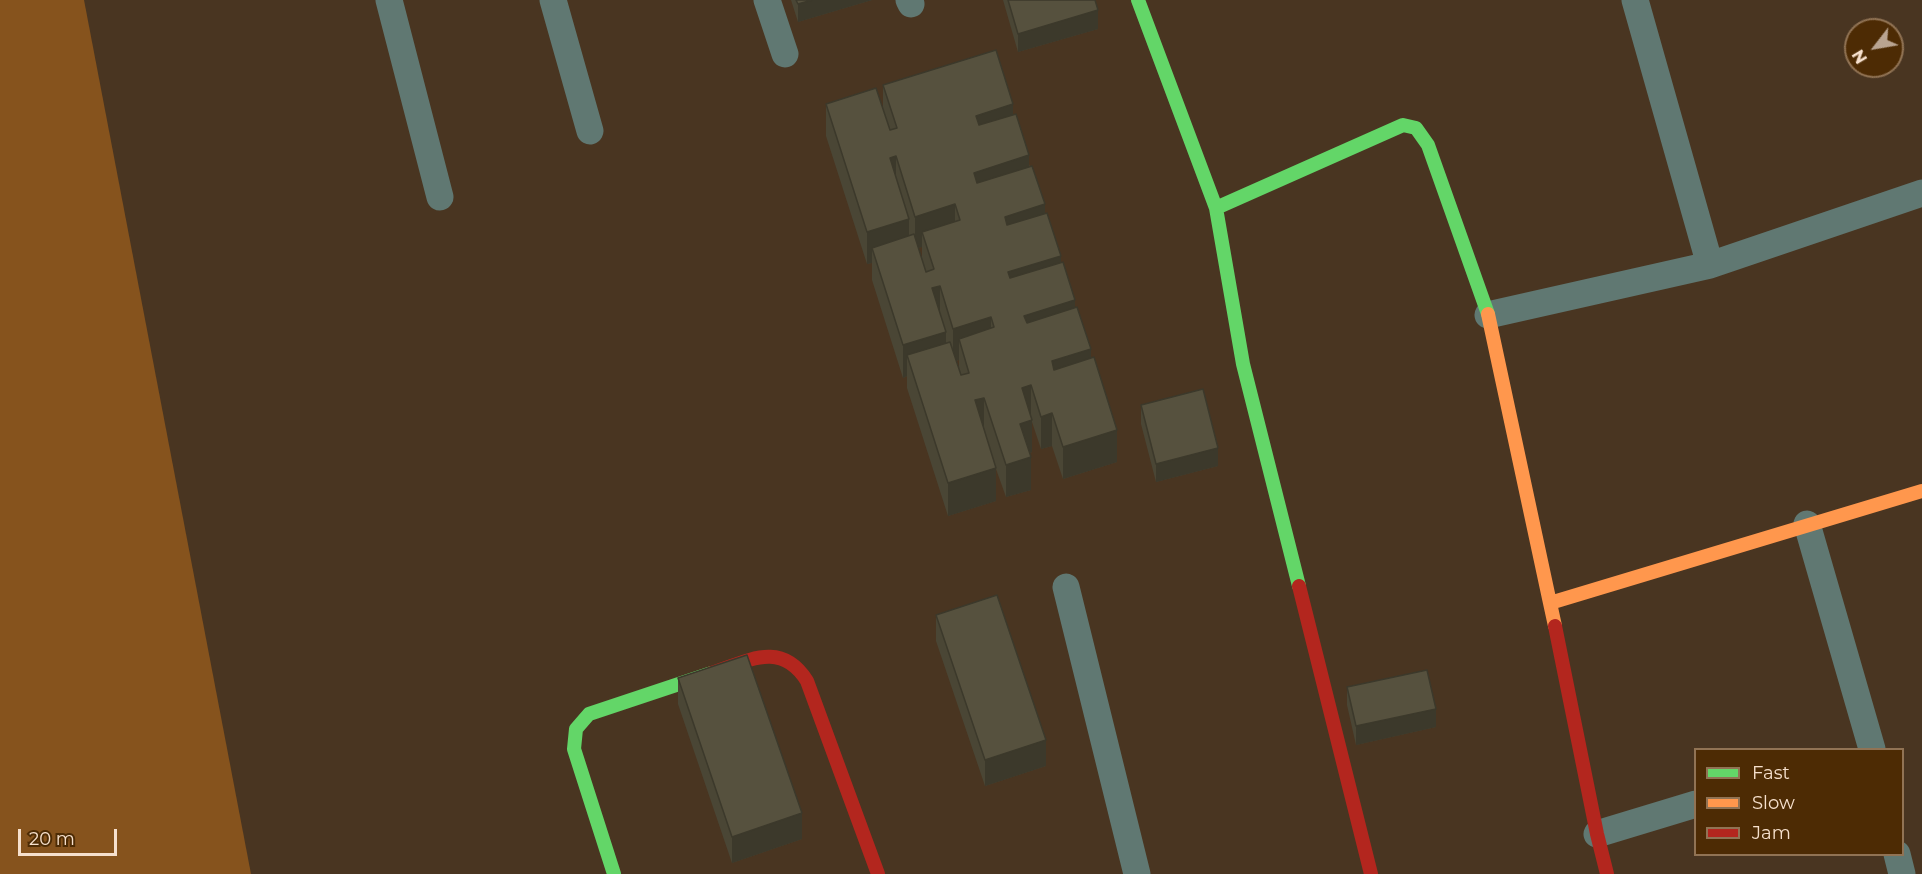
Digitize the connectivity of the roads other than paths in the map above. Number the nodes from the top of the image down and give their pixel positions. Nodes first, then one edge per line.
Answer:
1 (389, 0) edge
2 (553, 0) edge
3 (766, 0) edge
4 (1138, 0) edge
5 (1635, 0) edge
6 (786, 54) dead end
7 (590, 131) dead end
8 (1922, 193) edge
9 (440, 197) dead end
10 (1216, 208) junction
11 (1710, 265) junction
12 (1488, 315) junction
13 (1922, 491) edge
14 (1808, 524) junction
15 (1066, 587) dead end
16 (1550, 603) junction
17 (1871, 748) edge
18 (1694, 804) edge
19 (1597, 834) junction
20 (1897, 856) edge
21 (614, 874) edge
22 (878, 874) edge
23 (1137, 874) edge
24 (1371, 874) edge
25 (1607, 874) edge
26 (1902, 874) edge

1 - 9 street
2 - 7 street
3 - 6 street
4 - 10 street
5 - 11 street
8 - 11 street
10 - 12 street
10 - 24 street
11 - 12 street
12 - 16 street
13 - 14 street
14 - 16 street
14 - 17 street
15 - 23 street
16 - 19 street
18 - 19 street
19 - 25 street
20 - 26 street
21 - 22 street

